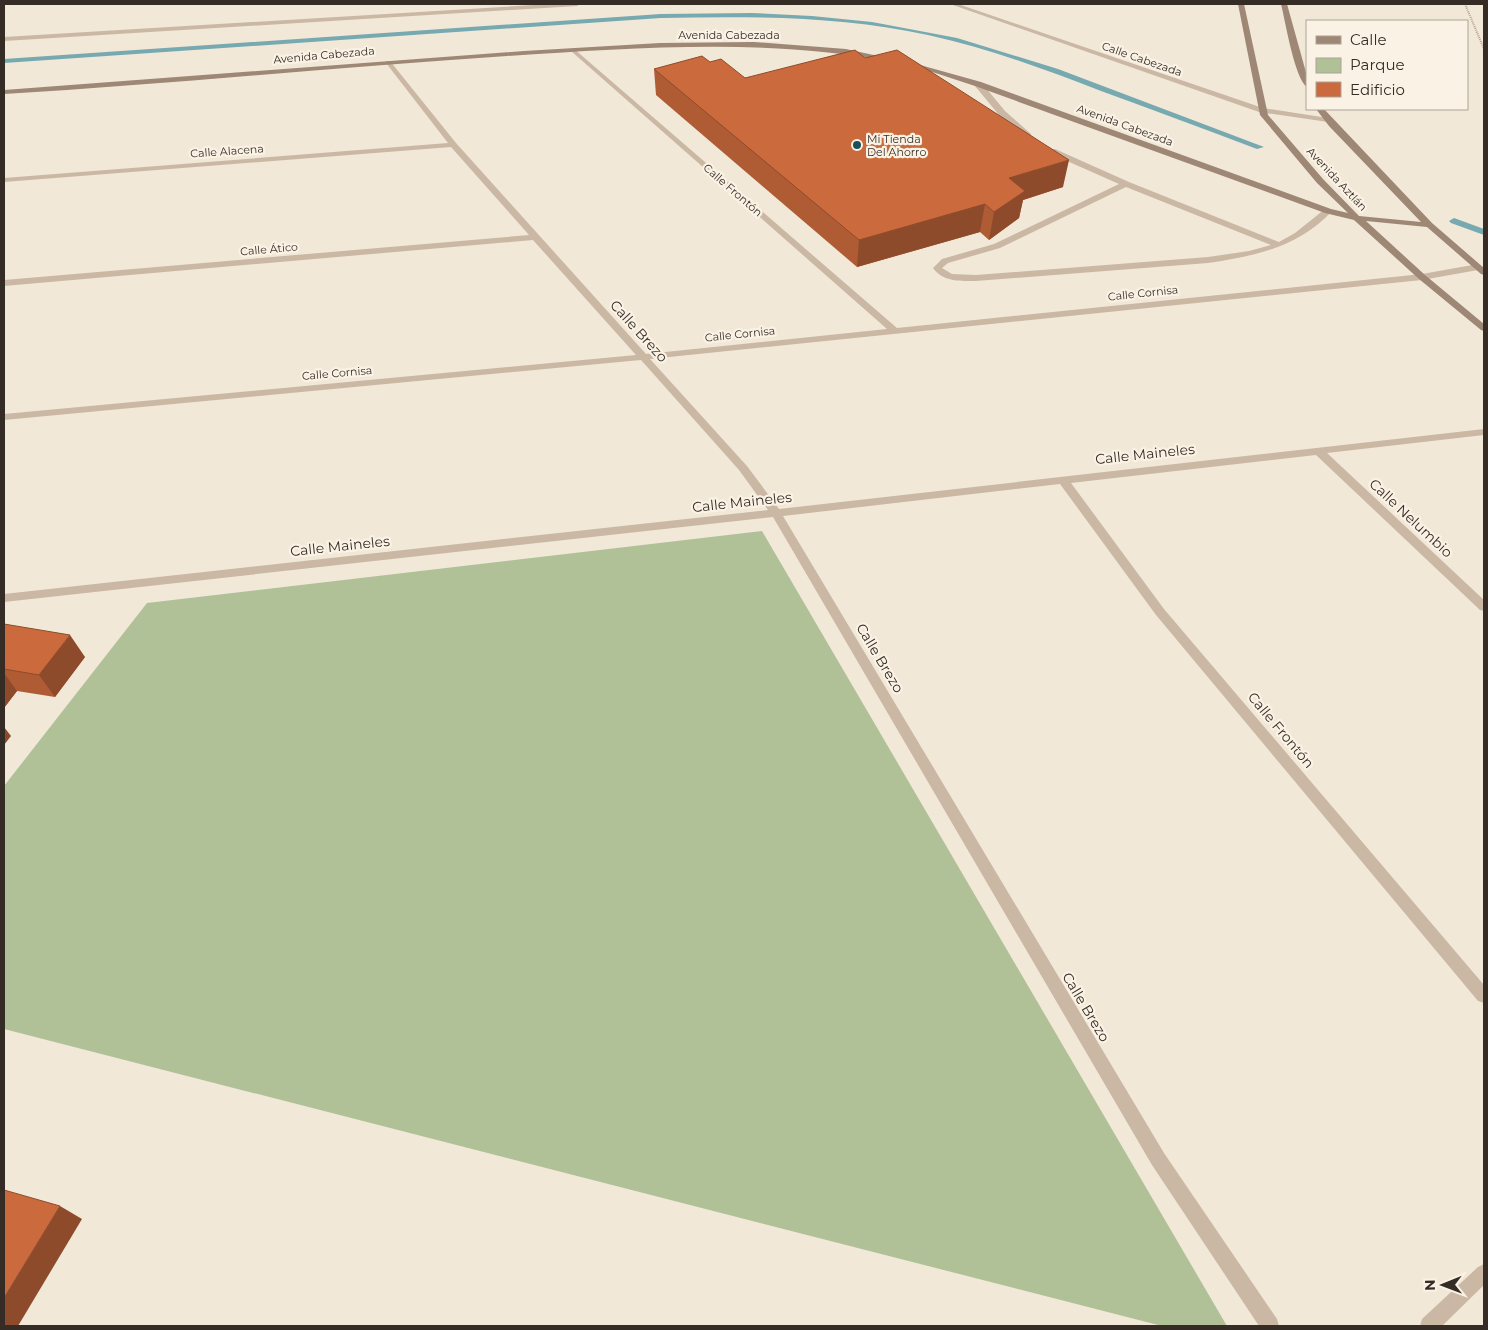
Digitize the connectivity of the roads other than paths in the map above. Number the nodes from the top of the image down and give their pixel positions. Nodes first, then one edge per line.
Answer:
1 (576, 4) edge
2 (953, 4) edge
3 (1241, 4) edge
4 (1284, 4) edge
5 (4, 39) edge
6 (573, 50) junction
7 (894, 60) edge
8 (388, 62) junction
9 (903, 63) edge
10 (1306, 83) edge
11 (978, 84) junction
12 (4, 92) edge
13 (1321, 110) edge
14 (1263, 113) junction
15 (1330, 122) junction
16 (453, 145) junction
17 (4, 180) edge
18 (1126, 184) junction
19 (1328, 211) junction
20 (1357, 218) junction
21 (1428, 225) junction
22 (536, 237) junction
23 (1278, 245) junction
24 (1481, 269) edge
25 (1422, 277) junction
26 (4, 283) edge
27 (1484, 328) edge
28 (894, 330) junction
29 (642, 357) junction
30 (4, 417) edge
31 (1484, 432) edge
32 (1317, 450) junction
33 (1062, 479) junction
34 (776, 513) junction
35 (4, 598) edge
36 (1484, 607) edge
37 (1484, 996) edge
38 (1484, 1273) edge
39 (1270, 1326) edge
40 (1429, 1326) edge

1 - 5 street
2 - 14 street, Calle Cabezada
3 - 14 main road, Avenida Aztlán
4 - 10 main road
6 - 7 main road, Avenida Cabezada
6 - 8 main road, Avenida Cabezada
6 - 28 street, Calle Frontón
8 - 12 main road, Avenida Cabezada
8 - 16 street, Calle Brezo
9 - 11 main road, Avenida Cabezada
11 - 18 street
11 - 19 main road, Avenida Cabezada
13 - 15 main road
14 - 15 street, Calle Cabezada
14 - 20 main road, Avenida Aztlán
15 - 21 main road
16 - 17 street, Calle Alacena
16 - 22 street, Calle Brezo
18 - 23 street
18 - 23 street
19 - 20 main road, Avenida Cabezada
19 - 23 street
20 - 21 main road, Avenida Cabezada
20 - 25 main road, Avenida Aztlán
21 - 24 main road
22 - 26 street, Calle Ático
22 - 29 street, Calle Brezo
24 - 25 street, Calle Cornisa
25 - 27 main road, Avenida Aztlán
25 - 28 street, Calle Cornisa
28 - 29 street, Calle Cornisa
29 - 30 street, Calle Cornisa
29 - 34 street, Calle Brezo
31 - 32 street, Calle Maineles
32 - 33 street, Calle Maineles
32 - 36 street, Calle Nelumbio
33 - 34 street, Calle Maineles
33 - 37 street, Calle Frontón
34 - 35 street, Calle Maineles
34 - 39 street, Calle Brezo
38 - 40 street

